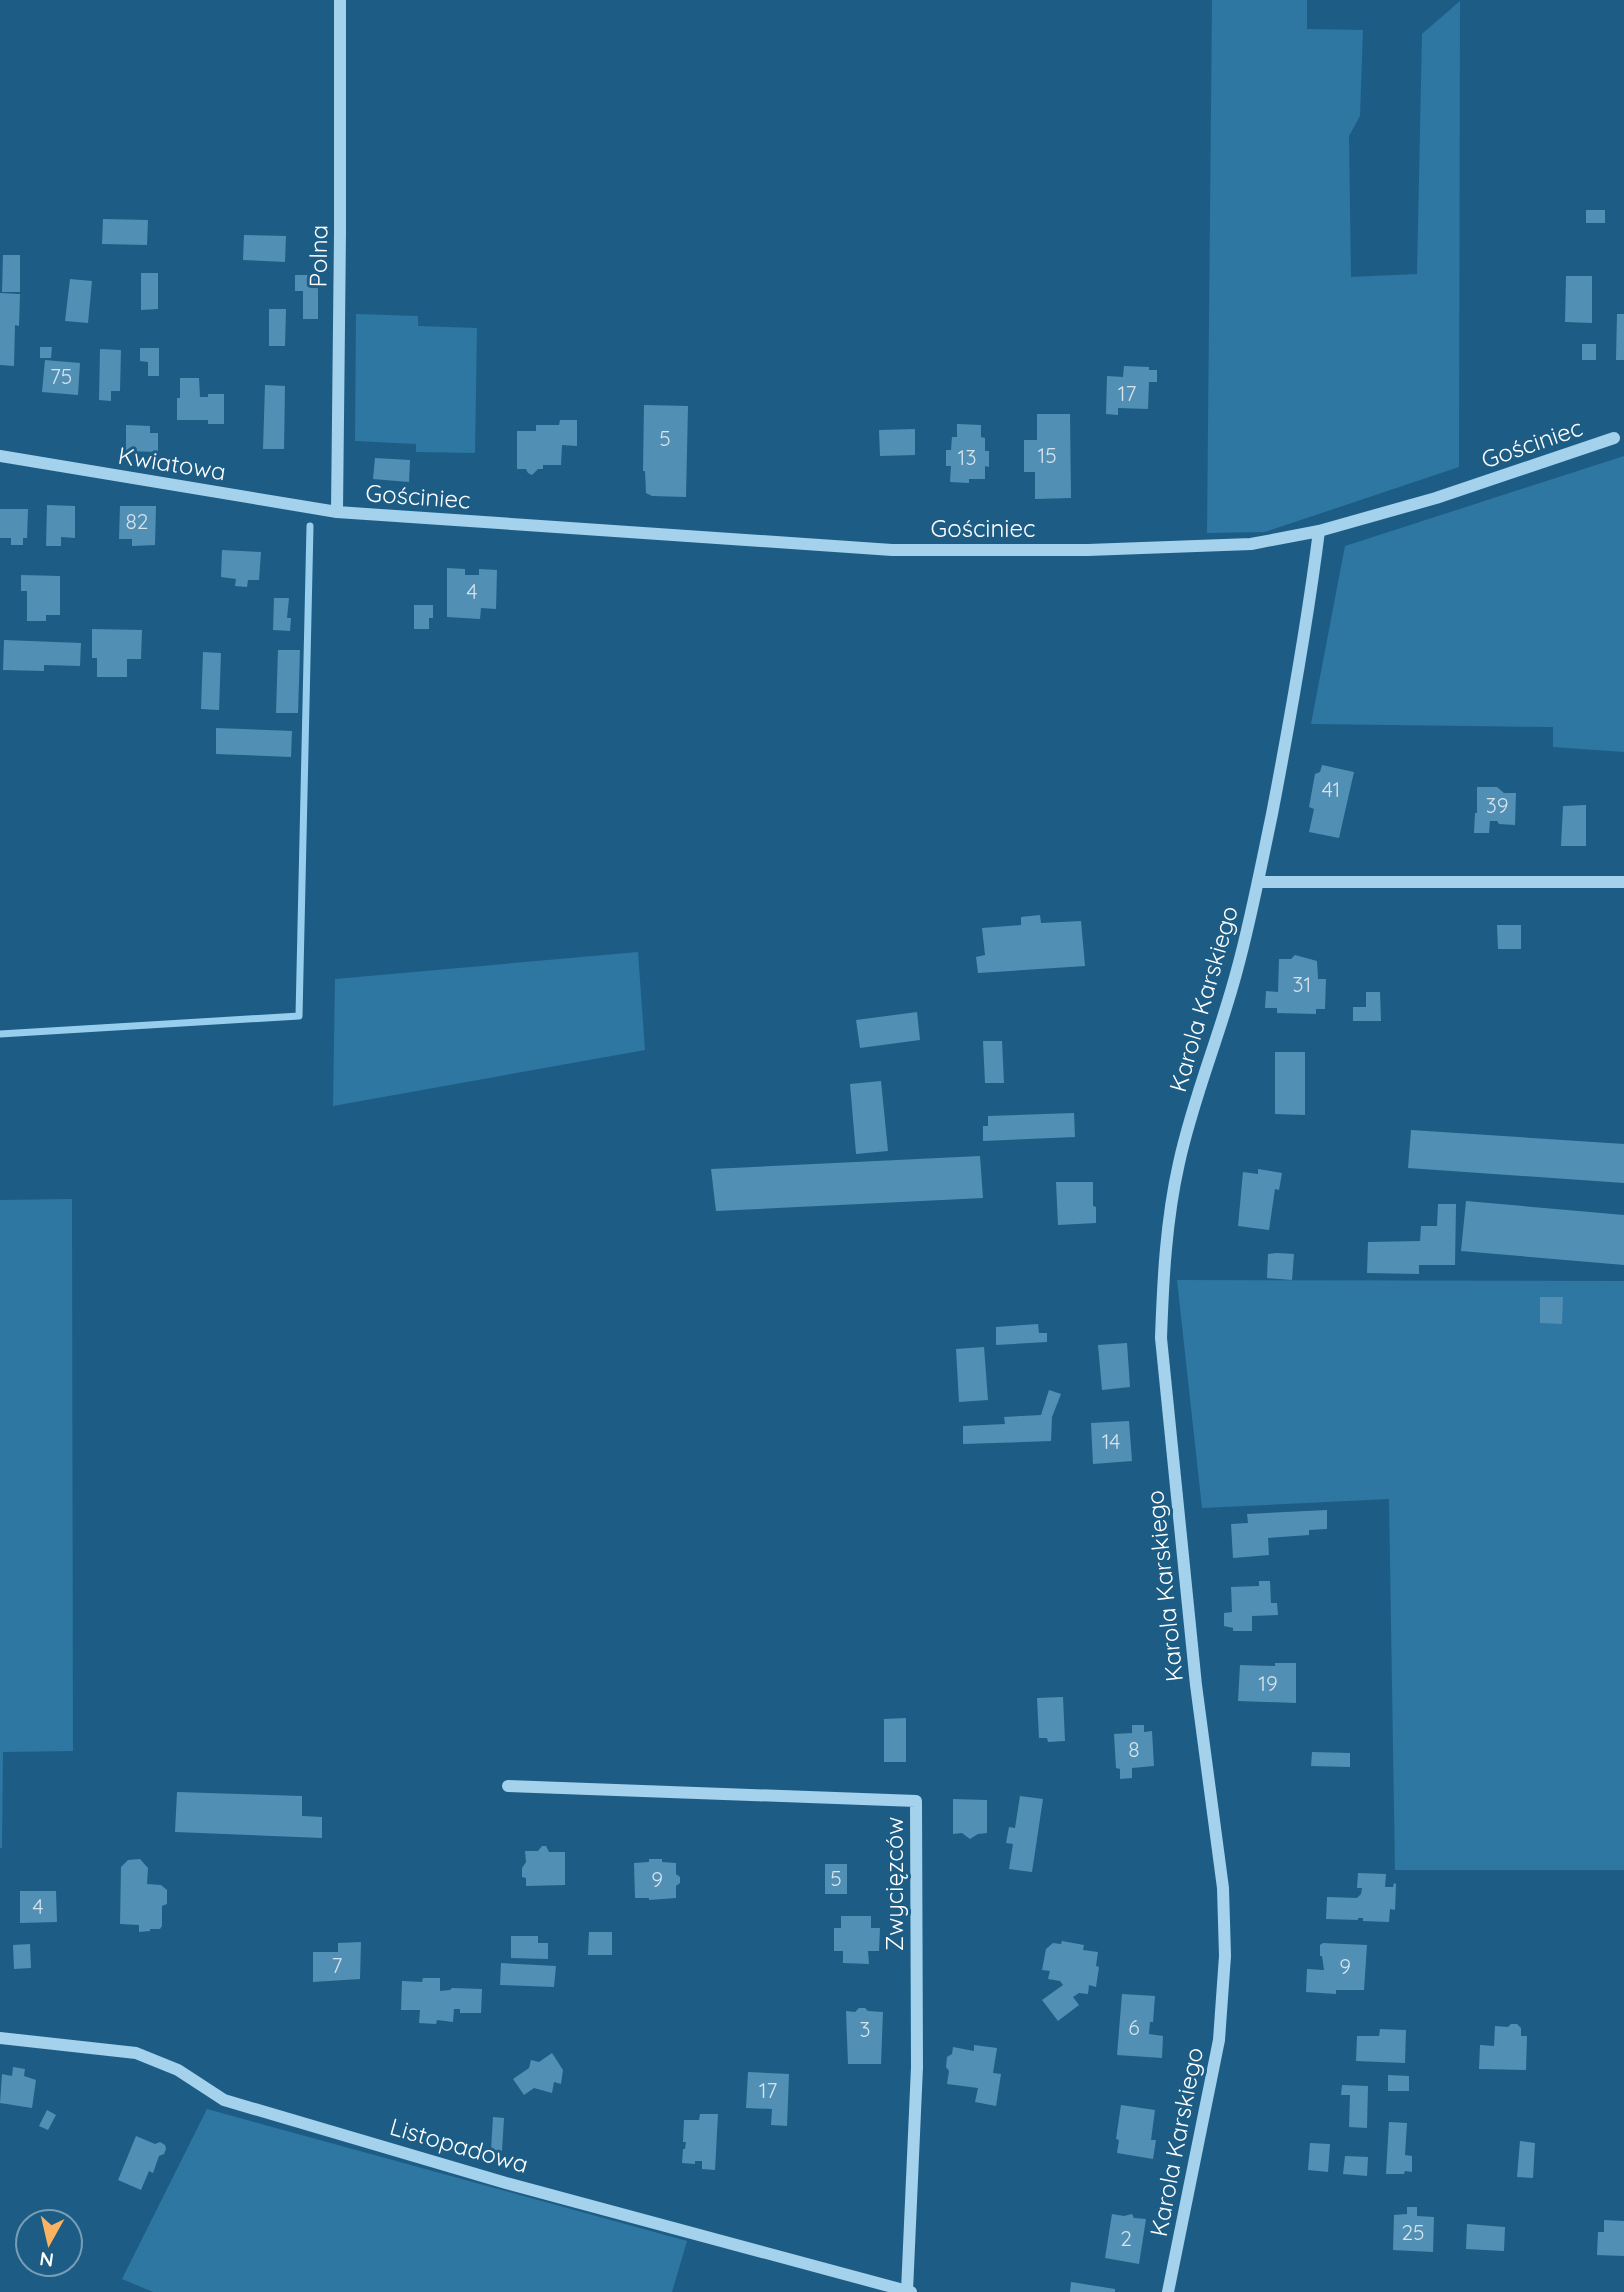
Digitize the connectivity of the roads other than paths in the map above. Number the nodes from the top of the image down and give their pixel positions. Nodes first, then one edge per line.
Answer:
1 (340, 0) edge
2 (1615, 438) dead end
3 (0, 456) edge
4 (337, 512) junction
5 (1319, 531) junction
6 (1258, 882) junction
7 (1624, 882) edge
8 (508, 1786) dead end
9 (0, 2038) edge
10 (909, 2291) edge
11 (1168, 2292) edge

1 - 4 street, Polna
2 - 5 street, Gościniec
3 - 4 street, Kwiatowa
4 - 5 street, Gościniec
5 - 6 street, Karola Karskiego
6 - 7 street, Karola Karskiego
6 - 11 street, Karola Karskiego
8 - 10 street, Zwycięzców
9 - 10 street, Listopadowa

